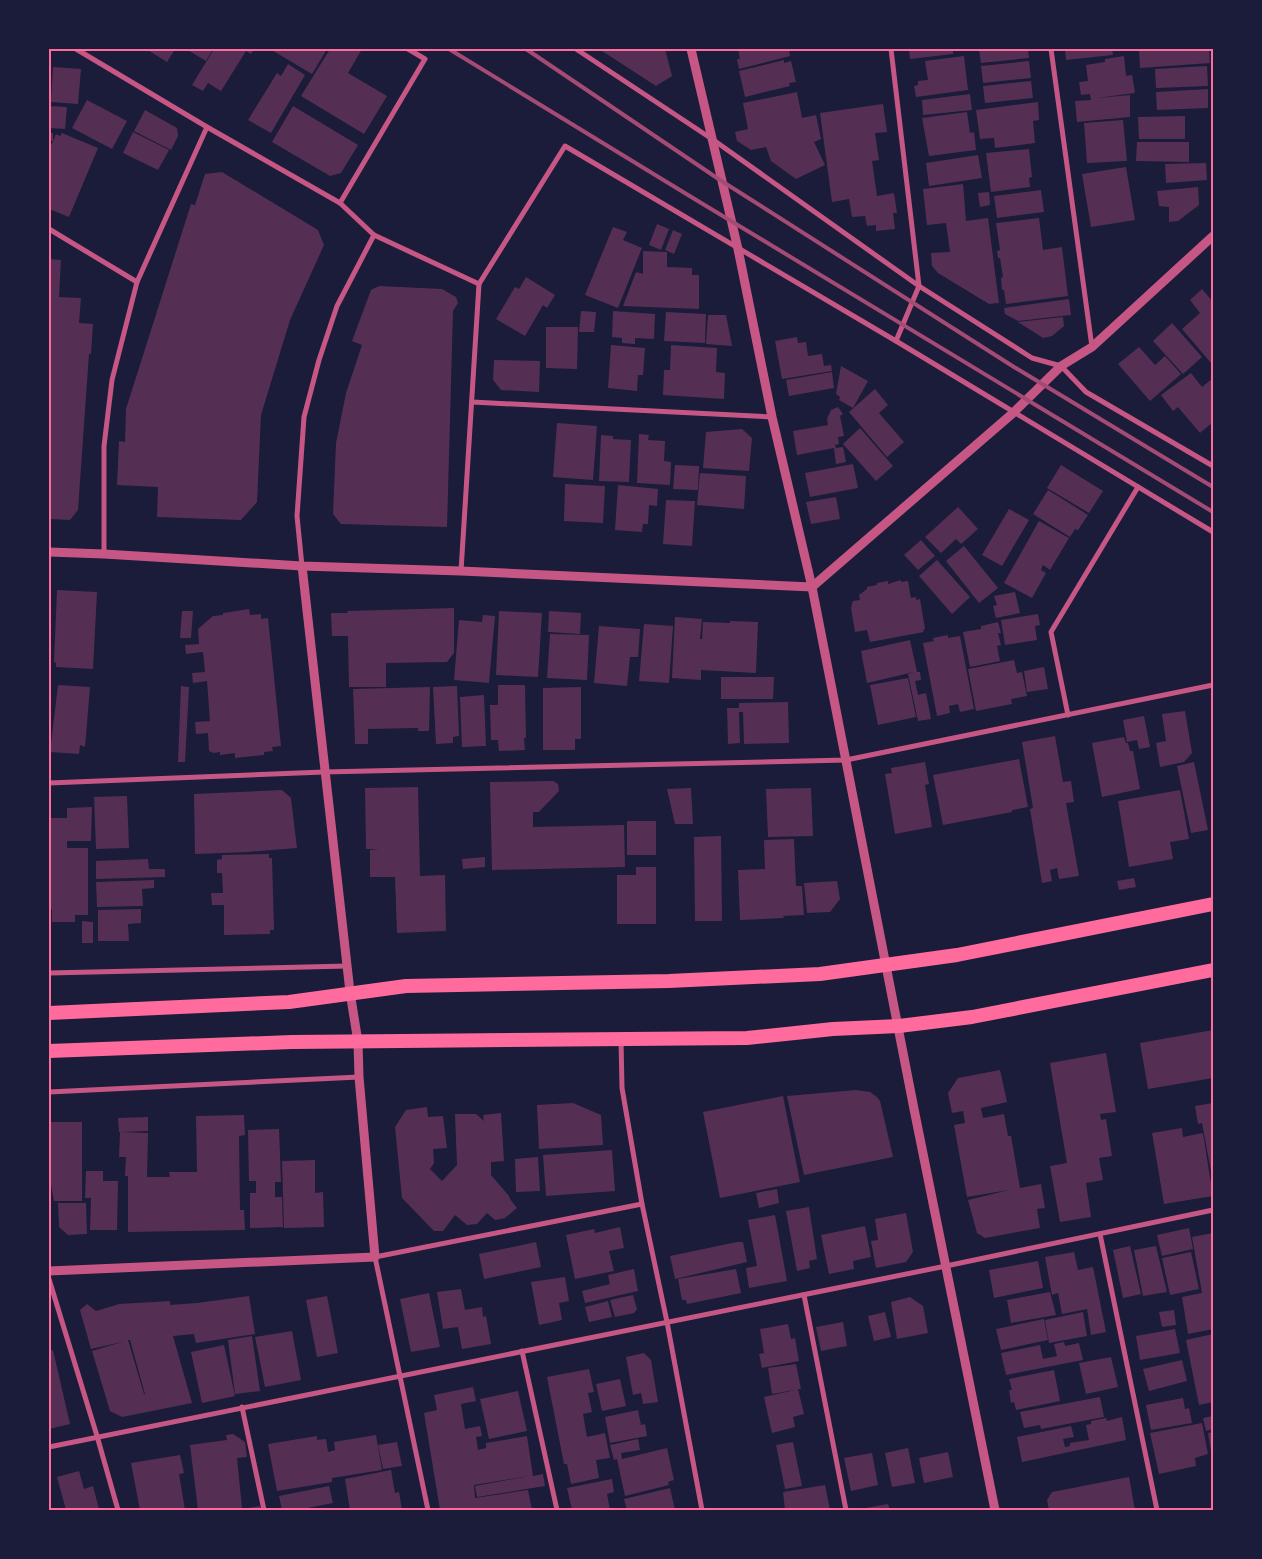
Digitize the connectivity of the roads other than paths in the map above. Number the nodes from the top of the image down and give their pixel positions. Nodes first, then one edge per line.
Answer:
1 (76, 49) edge
2 (408, 49) edge
3 (576, 49) edge
4 (691, 49) edge
5 (891, 49) edge
6 (1051, 49) edge
7 (207, 127) junction
8 (712, 139) junction
9 (340, 203) junction
10 (49, 229) edge
11 (374, 234) junction
12 (1213, 236) edge
13 (738, 249) junction
14 (136, 282) junction
15 (479, 284) junction
16 (919, 286) junction
17 (896, 341) junction
18 (1092, 347) junction
19 (1061, 366) junction
20 (472, 402) junction
21 (1013, 413) junction
22 (772, 417) junction
23 (1213, 466) edge
24 (1138, 487) junction
25 (1213, 532) edge
26 (49, 552) edge
27 (104, 554) junction
28 (302, 566) junction
29 (461, 571) junction
30 (812, 587) junction
31 (1213, 685) edge
32 (1068, 715) junction
33 (846, 760) junction
34 (324, 772) junction
35 (49, 783) edge
36 (1213, 904) edge
37 (886, 965) junction
38 (347, 966) junction
39 (1213, 970) edge
40 (49, 973) edge
41 (350, 992) junction
42 (49, 1013) edge
43 (899, 1026) junction
44 (621, 1040) junction
45 (358, 1042) junction
46 (49, 1051) edge
47 (359, 1077) junction
48 (49, 1092) edge
49 (642, 1204) junction
50 (1213, 1210) edge
51 (1100, 1234) junction
52 (374, 1257) junction
53 (946, 1266) junction
54 (49, 1271) edge
55 (49, 1280) edge
56 (804, 1295) junction
57 (666, 1322) junction
58 (522, 1351) junction
59 (400, 1376) junction
60 (242, 1407) junction
61 (97, 1436) junction
62 (49, 1447) edge
63 (118, 1510) edge
64 (264, 1510) edge
65 (428, 1510) edge
66 (557, 1510) edge
67 (702, 1510) edge
68 (846, 1510) edge
69 (995, 1510) edge
70 (1157, 1510) edge

1 - 7 street
2 - 9 street
3 - 8 street
4 - 8 street
5 - 16 street
6 - 18 street
7 - 9 street
7 - 14 street
8 - 13 street
8 - 16 street
9 - 11 street
10 - 14 street
11 - 15 street
11 - 28 street
12 - 18 street
13 - 15 street
13 - 17 street
13 - 22 street
14 - 27 street
15 - 20 street
16 - 17 street
16 - 19 street
17 - 21 street
18 - 19 street
19 - 21 street
19 - 23 street
20 - 22 street
20 - 29 street
21 - 24 street
21 - 30 street
22 - 30 street
24 - 25 street
24 - 32 street
26 - 27 street
27 - 28 street
28 - 29 street
28 - 34 street
29 - 30 street
30 - 33 street
31 - 32 street
32 - 33 street
33 - 34 street
33 - 37 street
34 - 35 street
34 - 38 street
36 - 37 highway
37 - 41 highway
37 - 43 street
38 - 40 street
38 - 41 street
39 - 43 highway
41 - 42 highway
41 - 45 street
43 - 44 highway
43 - 53 street
44 - 45 highway
44 - 49 street
45 - 46 highway
45 - 47 street
47 - 48 street
47 - 52 street
49 - 52 street
49 - 57 street
50 - 51 street
51 - 53 street
51 - 70 street
52 - 54 street
52 - 59 street
53 - 56 street
53 - 69 street
55 - 61 street
56 - 57 street
56 - 68 street
57 - 58 street
57 - 67 street
58 - 59 street
58 - 66 street
59 - 60 street
59 - 65 street
60 - 61 street
60 - 64 street
61 - 62 street
61 - 63 street

